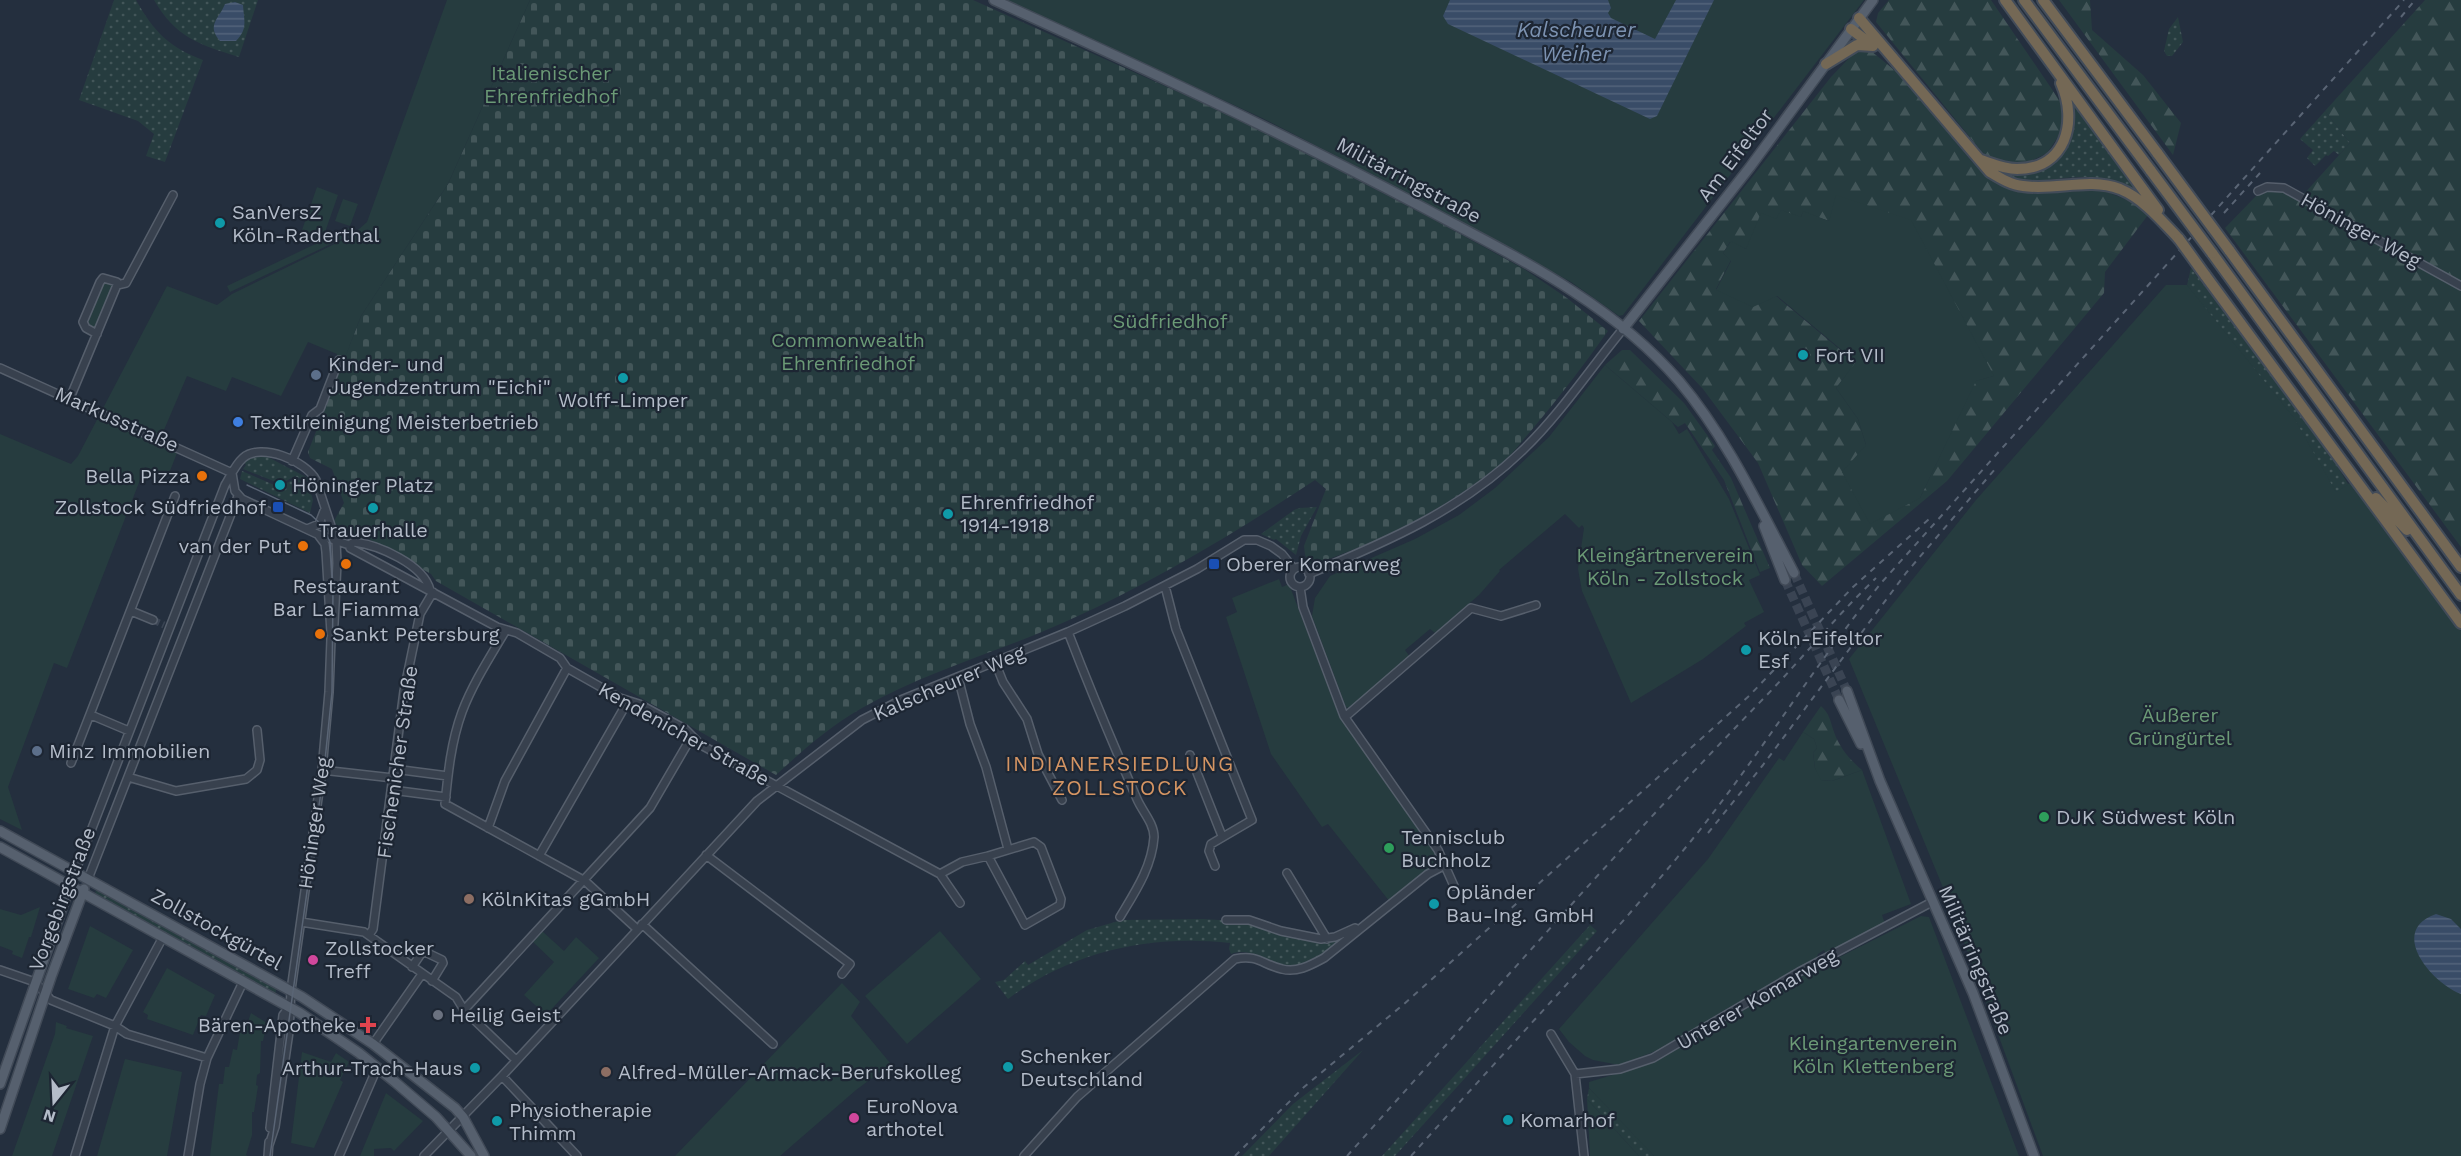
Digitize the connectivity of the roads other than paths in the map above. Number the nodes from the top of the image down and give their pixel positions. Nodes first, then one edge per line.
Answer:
1 (994, 0) edge
2 (1873, 0) edge
3 (2005, 0) edge
4 (2024, 0) edge
5 (2043, 0) edge
6 (1859, 18) junction
7 (1851, 29) junction
8 (1873, 46) junction
9 (1893, 57) junction
10 (1826, 64) junction
11 (2052, 64) junction
12 (1978, 159) junction
13 (2258, 190) dead end
14 (173, 195) dead end
15 (2180, 239) junction
16 (117, 285) junction
17 (2461, 285) edge
18 (1623, 329) junction
19 (97, 334) junction
20 (339, 360) dead end
21 (0, 368) edge
22 (70, 398) junction
23 (2340, 458) junction
24 (292, 461) junction
25 (232, 473) junction
26 (1743, 476) junction
27 (175, 496) dead end
28 (238, 496) junction
29 (324, 511) junction
30 (306, 529) junction
31 (317, 534) junction
32 (204, 536) junction
33 (219, 541) junction
34 (336, 541) junction
35 (349, 545) junction
36 (2439, 565) junction
37 (2461, 567) edge
38 (1294, 569) junction
39 (1794, 573) tunnel mouth
40 (1309, 574) junction
41 (1785, 580) tunnel mouth
42 (1165, 586) junction
43 (1300, 587) junction
44 (432, 591) junction
45 (2461, 596) edge
46 (1536, 605) dead end
47 (130, 611) junction
48 (153, 620) tunnel mouth
49 (2461, 623) edge
50 (506, 630) junction
51 (1068, 633) junction
52 (331, 639) junction
53 (995, 662) junction
54 (567, 668) junction
55 (958, 676) junction
56 (149, 679) junction
57 (164, 684) junction
58 (1847, 691) tunnel mouth
59 (1839, 700) tunnel mouth
60 (628, 701) junction
61 (91, 715) junction
62 (1345, 717) junction
63 (257, 730) dead end
64 (129, 731) junction
65 (692, 736) junction
66 (1190, 755) dead end
67 (71, 763) dead end
68 (322, 770) junction
69 (394, 770) junction
70 (448, 776) junction
71 (128, 777) junction
72 (393, 778) junction
73 (1880, 781) junction
74 (777, 786) junction
75 (392, 790) junction
76 (446, 797) junction
77 (1062, 800) dead end
78 (488, 828) junction
79 (0, 831) edge
80 (1222, 836) junction
81 (0, 847) edge
82 (1008, 849) junction
83 (706, 855) junction
84 (539, 856) junction
85 (988, 856) junction
86 (1445, 865) junction
87 (1215, 866) dead end
88 (75, 872) junction
89 (1287, 873) dead end
90 (940, 874) junction
91 (88, 879) junction
92 (585, 881) junction
93 (70, 885) junction
94 (1454, 886) dead end
95 (82, 893) junction
96 (960, 903) dead end
97 (1932, 903) junction
98 (1120, 917) dead end
99 (1226, 920) dead end
100 (301, 922) junction
101 (639, 926) junction
102 (1358, 930) junction
103 (369, 935) junction
104 (163, 937) junction
105 (1327, 939) junction
106 (412, 967) junction
107 (0, 970) edge
108 (422, 974) junction
109 (842, 974) dead end
110 (432, 981) junction
111 (35, 982) junction
112 (243, 982) junction
113 (291, 990) junction
114 (45, 995) junction
115 (289, 1007) junction
116 (464, 1010) junction
117 (115, 1026) junction
118 (1551, 1034) dead end
119 (374, 1044) junction
120 (772, 1044) dead end
121 (207, 1058) junction
122 (516, 1060) junction
123 (378, 1068) junction
124 (1575, 1074) junction
125 (502, 1076) junction
126 (0, 1084) edge
127 (463, 1117) junction
128 (0, 1129) edge
129 (448, 1131) junction
130 (75, 1156) edge
131 (188, 1156) edge
132 (268, 1156) edge
133 (339, 1156) edge
134 (424, 1156) edge
135 (471, 1156) edge
136 (484, 1156) edge
137 (577, 1156) edge
138 (1024, 1156) edge
139 (1584, 1156) edge
140 (2034, 1156) edge

1 - 18 main road, Militärringstraße
2 - 6 main road, Am Eifeltor
3 - 11 highway
4 - 36 highway, bridge
5 - 37 highway, bridge
6 - 7 main road, Am Eifeltor
6 - 9 highway
7 - 8 highway
7 - 10 main road, Am Eifeltor
8 - 9 highway
8 - 10 highway
9 - 12 highway
10 - 18 main road, Am Eifeltor
11 - 12 highway
11 - 15 highway
12 - 15 highway
13 - 17 street, Höninger Weg
14 - 16 street
15 - 23 highway, bridge
16 - 19 street
16 - 19 street
18 - 26 main road, Militärringstraße
18 - 40 street
19 - 22 street
20 - 24 street
21 - 22 street, Markusstraße
22 - 25 street, Markusstraße
23 - 36 highway
23 - 49 highway
24 - 25 street
24 - 29 street
25 - 28 street
25 - 32 street, Vorgebirgstraße
26 - 39 main road, Militärringstraße
26 - 41 main road, Militärringstraße
27 - 47 street
28 - 30 street
28 - 33 street, Vorgebirgstraße
29 - 30 street
29 - 34 street
30 - 31 street
31 - 34 street
31 - 52 street, Höninger Weg
32 - 33 street
32 - 56 street, Vorgebirgstraße
33 - 57 street, Vorgebirgstraße
34 - 35 street, Kendenicher Straße
34 - 52 street, Höninger Weg
35 - 44 street, Kendenicher Straße
35 - 44 street, Kendenicher Straße
36 - 45 highway
38 - 40 street
38 - 42 street, Kalscheurer Weg
38 - 43 street
40 - 43 street
42 - 51 street, Kalscheurer Weg
42 - 80 street
43 - 62 street
44 - 50 street, Kendenicher Straße
44 - 69 street, Fischenicher Straße
46 - 62 street
47 - 48 street
47 - 61 street
50 - 54 street, Kendenicher Straße
50 - 70 street
51 - 53 street, Kalscheurer Weg
51 - 98 street
52 - 68 street, Höninger Weg
53 - 55 street, Kalscheurer Weg
53 - 77 street
54 - 60 street, Kendenicher Straße
54 - 78 street
55 - 74 street, Kalscheurer Weg
55 - 82 street
56 - 57 street
56 - 64 street, Vorgebirgstraße
57 - 71 street, Vorgebirgstraße
58 - 73 main road, Militärringstraße
59 - 73 main road, Militärringstraße
60 - 65 street, Kendenicher Straße
60 - 84 street
61 - 64 street
61 - 67 street
62 - 86 street
63 - 71 street
64 - 88 street, Vorgebirgstraße
65 - 74 street, Kendenicher Straße
65 - 92 street
66 - 80 street
68 - 72 street
68 - 100 street, Höninger Weg
69 - 70 street
69 - 72 street, Fischenicher Straße
70 - 76 street
71 - 91 street, Vorgebirgstraße
72 - 75 street, Fischenicher Straße
73 - 97 main road, Militärringstraße
74 - 83 street, Kalscheurer Weg
74 - 90 street, Kendenicher Straße
75 - 76 street
75 - 103 street, Fischenicher Straße
76 - 78 street
78 - 84 street
79 - 88 main road, Zollstockgürtel
80 - 87 street
81 - 93 main road, Zollstockgürtel
82 - 85 street
82 - 85 street
83 - 101 street, Kalscheurer Weg
83 - 109 street
84 - 92 street
85 - 90 street
86 - 94 street
86 - 102 street
88 - 91 main road, Zollstockgürtel
88 - 93 main road, Vorgebirgstraße
89 - 105 street
90 - 96 street
91 - 95 main road, Vorgebirgstraße
91 - 113 main road, Zollstockgürtel
92 - 101 street
92 - 116 street
93 - 95 main road, Zollstockgürtel
93 - 111 main road, Vorgebirgstraße
95 - 104 main road, Zollstockgürtel
95 - 114 main road, Vorgebirgstraße
97 - 124 street, Unterer Komarweg
97 - 140 main road, Militärringstraße
99 - 105 street
100 - 103 street
100 - 113 street, Höninger Weg
101 - 120 street
101 - 122 street, Kalscheurer Weg
102 - 105 street
102 - 138 street
103 - 106 street
104 - 112 main road, Zollstockgürtel
104 - 117 street
106 - 108 street
106 - 110 street
107 - 111 street
108 - 110 street
108 - 119 street
110 - 116 street
111 - 114 street
111 - 126 main road, Vorgebirgstraße
112 - 115 main road, Zollstockgürtel
112 - 121 street
113 - 115 street, Höninger Weg
113 - 119 main road, Zollstockgürtel
114 - 117 street
114 - 128 main road, Vorgebirgstraße
115 - 123 main road, Zollstockgürtel
115 - 132 street, Höninger Weg
116 - 122 street
117 - 121 street
117 - 130 street
118 - 124 street
119 - 127 main road, Zollstockgürtel
121 - 131 street
122 - 125 street, Kalscheurer Weg
123 - 129 main road, Zollstockgürtel
123 - 133 street
124 - 139 street
125 - 127 street, Kalscheurer Weg
125 - 137 street
127 - 129 street, Kalscheurer Weg
127 - 136 main road, Zollstockgürtel
129 - 134 street, Kalscheurer Weg
129 - 135 main road, Zollstockgürtel

